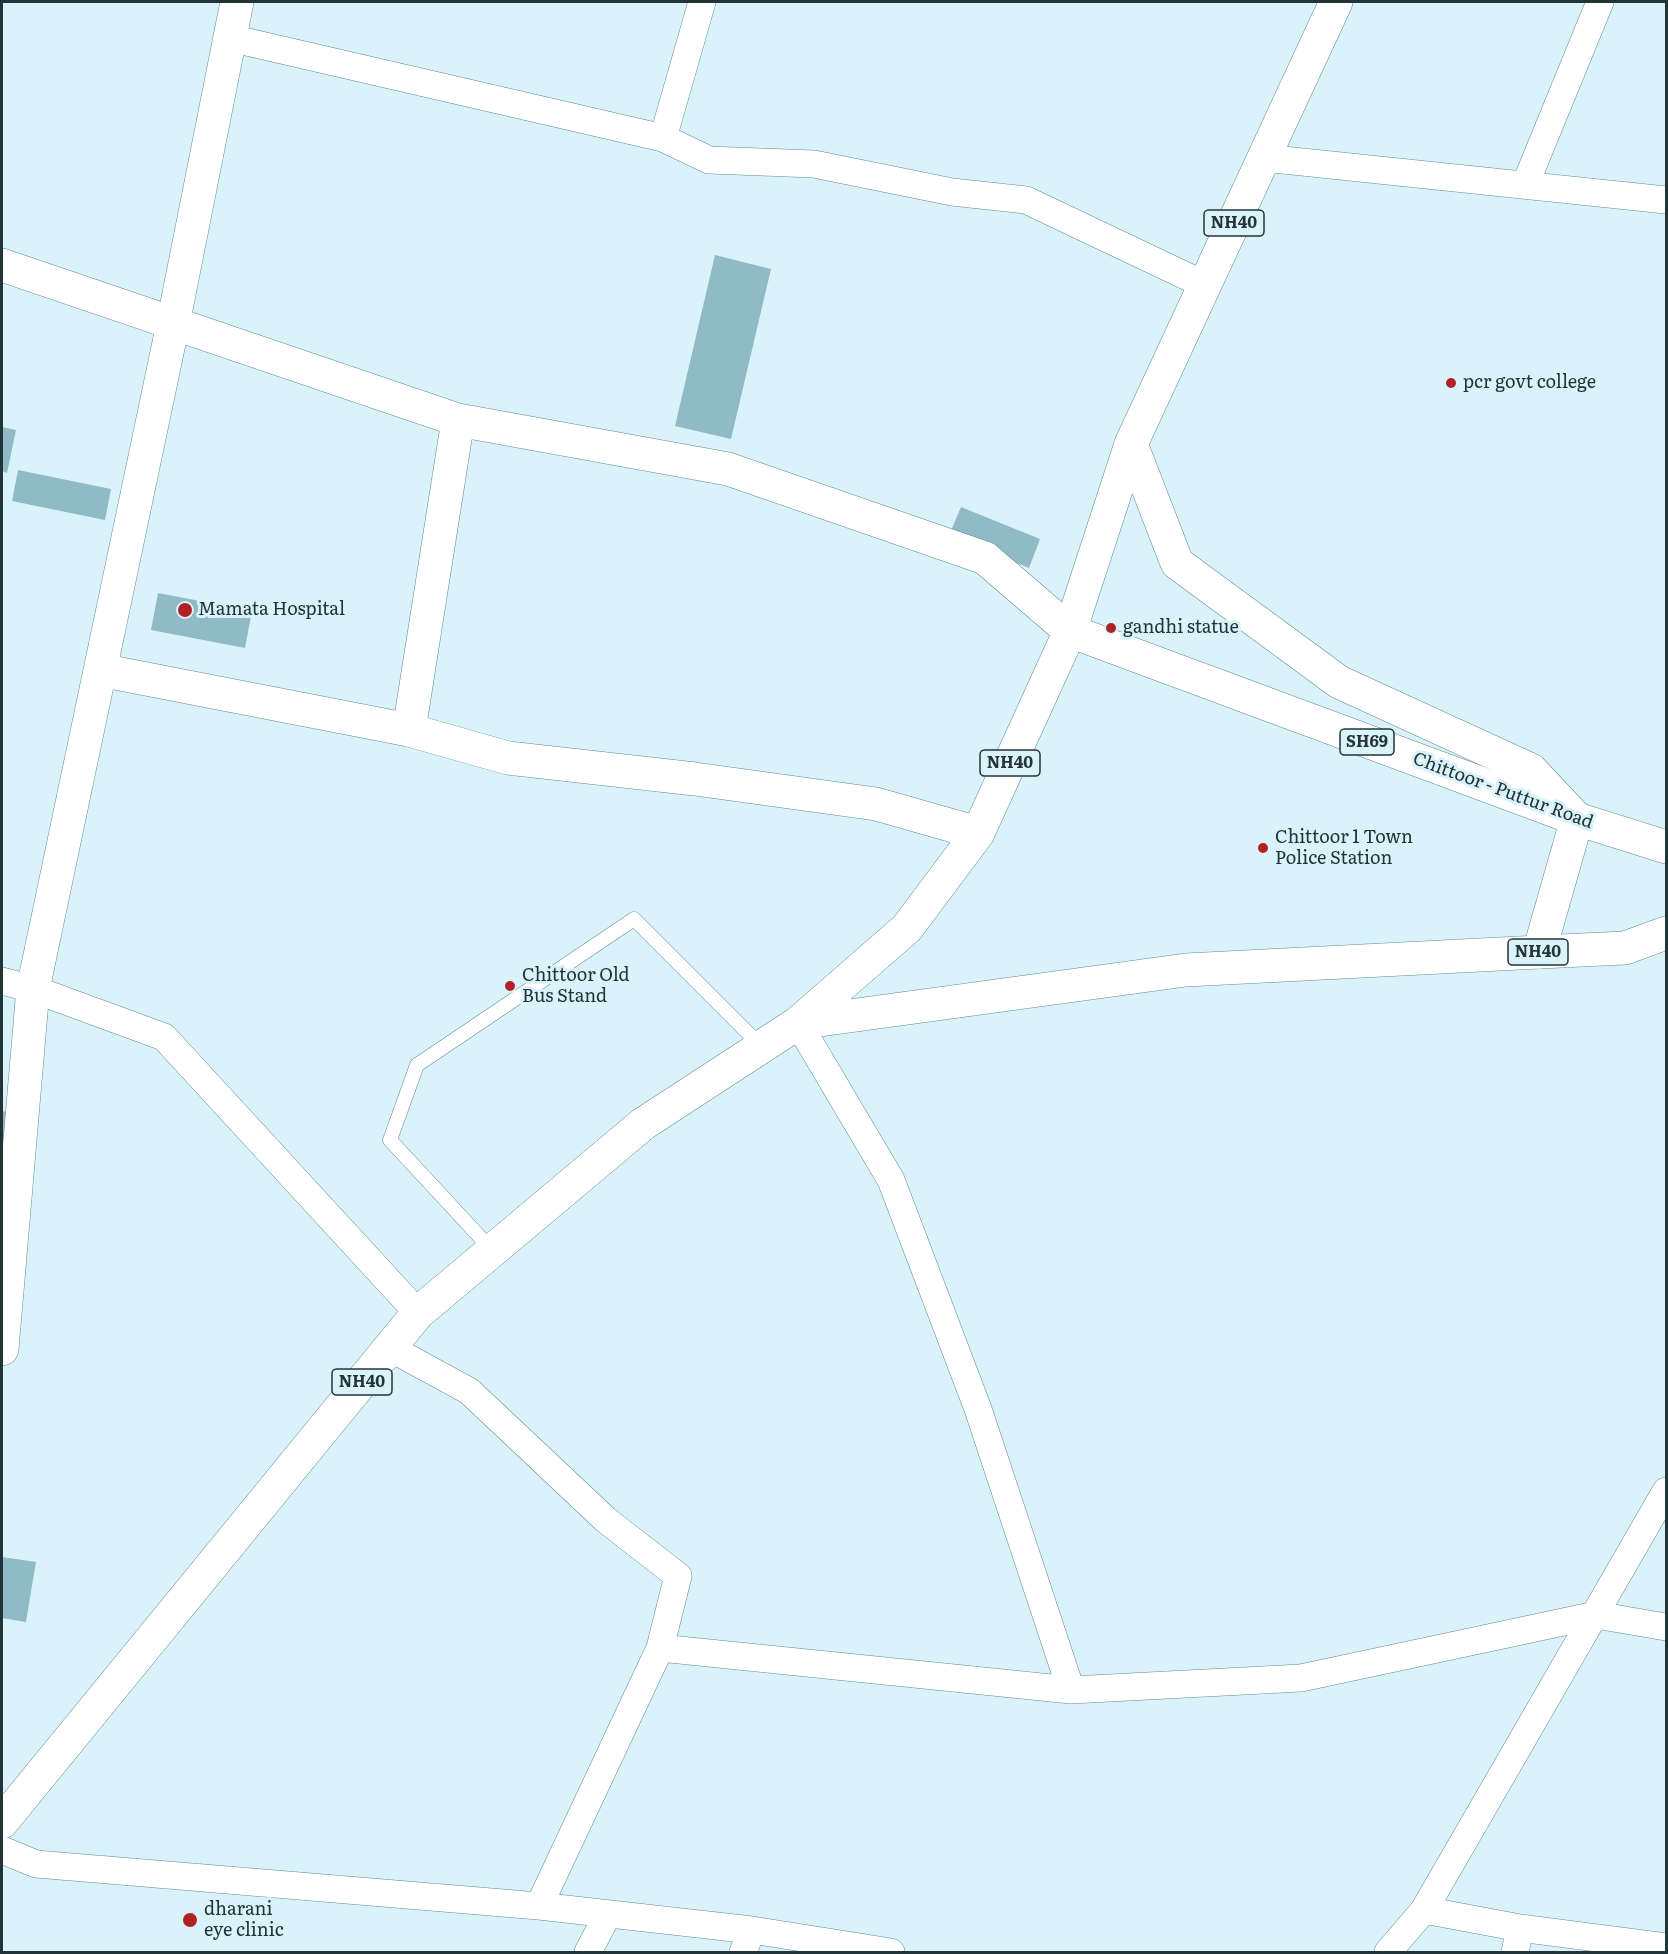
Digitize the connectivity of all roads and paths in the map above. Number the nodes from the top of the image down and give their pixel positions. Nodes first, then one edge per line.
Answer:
1 (237, 2) edge
2 (702, 2) edge
3 (1336, 2) edge
4 (1600, 2) edge
5 (230, 38) junction
6 (663, 138) junction
7 (1264, 158) junction
8 (1524, 185) junction
9 (1666, 200) edge
10 (2, 265) edge
11 (1205, 285) junction
12 (173, 324) junction
13 (458, 420) junction
14 (1131, 444) junction
15 (1070, 631) junction
16 (100, 670) junction
17 (409, 730) junction
18 (1577, 819) junction
19 (978, 833) junction
20 (1666, 847) edge
21 (1666, 933) edge
22 (1539, 952) junction
23 (2, 981) edge
24 (33, 989) junction
25 (798, 1023) junction
26 (761, 1046) junction
27 (492, 1251) junction
28 (418, 1313) junction
29 (390, 1347) junction
30 (2, 1349) edge
31 (1666, 1491) edge
32 (1596, 1615) junction
33 (1666, 1627) edge
34 (660, 1648) junction
35 (1071, 1690) junction
36 (2, 1822) edge
37 (2, 1850) edge
38 (539, 1906) junction
39 (1424, 1910) junction
40 (609, 1914) junction
41 (1517, 1940) edge
42 (748, 1941) edge
43 (1666, 1947) edge
44 (588, 1953) edge
45 (891, 1953) edge
46 (1388, 1953) edge

1 - 5 main road
2 - 6 street
3 - 7 main road, NH40
4 - 8 street
5 - 6 street
5 - 12 main road
6 - 11 street
7 - 8 street
7 - 11 main road, NH40
8 - 9 street
10 - 12 main road
11 - 14 main road, NH40
12 - 13 main road
12 - 16 main road
13 - 15 main road
13 - 17 main road
14 - 15 main road, NH40
14 - 18 main road
15 - 18 main road, Chittoor - Puttur Road / SH69
15 - 19 main road, NH40
16 - 17 main road
16 - 24 main road
17 - 19 main road
18 - 20 main road, Chittoor - Puttur Road / SH69
18 - 22 main road, NH40
19 - 25 main road, NH40
21 - 22 main road
22 - 25 main road, NH40
23 - 24 street
24 - 28 street
24 - 30 main road
25 - 26 main road, NH40
25 - 35 street
26 - 27 main road, NH40
26 - 27 lane
27 - 28 main road, NH40
28 - 29 main road, NH40
29 - 34 street
29 - 36 main road, NH40
31 - 32 street
32 - 33 street
32 - 35 street
32 - 39 street
34 - 35 street
34 - 38 street
37 - 38 street
38 - 40 street
39 - 41 street
39 - 46 street
40 - 42 street
40 - 44 street
41 - 43 street
42 - 45 street

